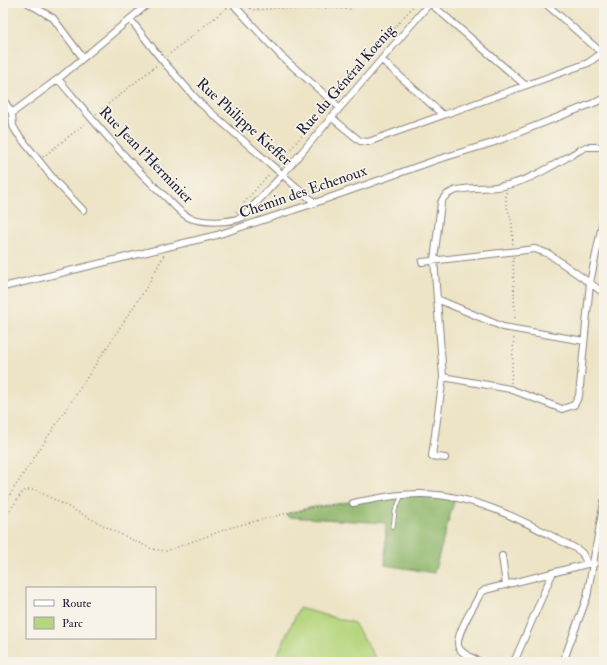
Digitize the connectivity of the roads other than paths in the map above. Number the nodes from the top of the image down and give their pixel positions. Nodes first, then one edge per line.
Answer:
1 (28, 3) edge
2 (149, 3) edge
3 (232, 3) edge
4 (430, 3) edge
5 (545, 3) edge
6 (141, 6) edge
7 (130, 19) junction
8 (603, 53) edge
9 (83, 58) junction
10 (382, 60) junction
11 (58, 78) junction
12 (525, 85) junction
13 (3, 99) edge
14 (604, 99) edge
15 (339, 107) junction
16 (12, 113) junction
17 (443, 115) junction
18 (330, 117) junction
19 (604, 147) edge
20 (283, 174) junction
21 (315, 203) junction
22 (83, 210) dead end
23 (604, 215) edge
24 (434, 260) junction
25 (422, 262) dead end
26 (590, 283) junction
27 (3, 287) edge
28 (604, 293) edge
29 (437, 299) junction
30 (584, 341) junction
31 (443, 377) junction
32 (445, 458) dead end
33 (402, 495) junction
34 (354, 502) road end
35 (604, 502) edge
36 (392, 528) dead end
37 (604, 544) edge
38 (597, 545) junction
39 (502, 556) dead end
40 (591, 564) junction
41 (552, 574) junction
42 (506, 585) junction
43 (480, 662) edge
44 (514, 662) edge
45 (563, 662) edge

1 - 9 street
2 - 6 street
3 - 15 street
4 - 10 street, Rue du Général Koenig
4 - 12 street
5 - 8 street
6 - 7 street
7 - 9 street
7 - 20 street, Rue Philippe Kieffer
8 - 12 street
9 - 11 street
10 - 15 street, Rue du Général Koenig
10 - 17 street
11 - 16 street
11 - 20 street, Rue Jean l'Herminier
12 - 17 street
13 - 16 street
14 - 21 street, Chemin des Echenoux
15 - 18 street, Rue du Général Koenig
16 - 22 street
17 - 18 street
18 - 20 street, Rue du Général Koenig
19 - 24 street
20 - 21 street, Rue Philippe Kieffer
21 - 27 street, Chemin des Echenoux
23 - 26 street
24 - 25 street
24 - 26 street
24 - 29 street
26 - 28 street
26 - 30 street
29 - 30 street
29 - 31 street
30 - 31 street
31 - 32 street
33 - 34 street
33 - 36 lane
33 - 40 street
35 - 38 street
37 - 38 street
38 - 40 street
39 - 42 street
40 - 41 street
40 - 45 street
41 - 42 street
41 - 44 street
42 - 43 street

